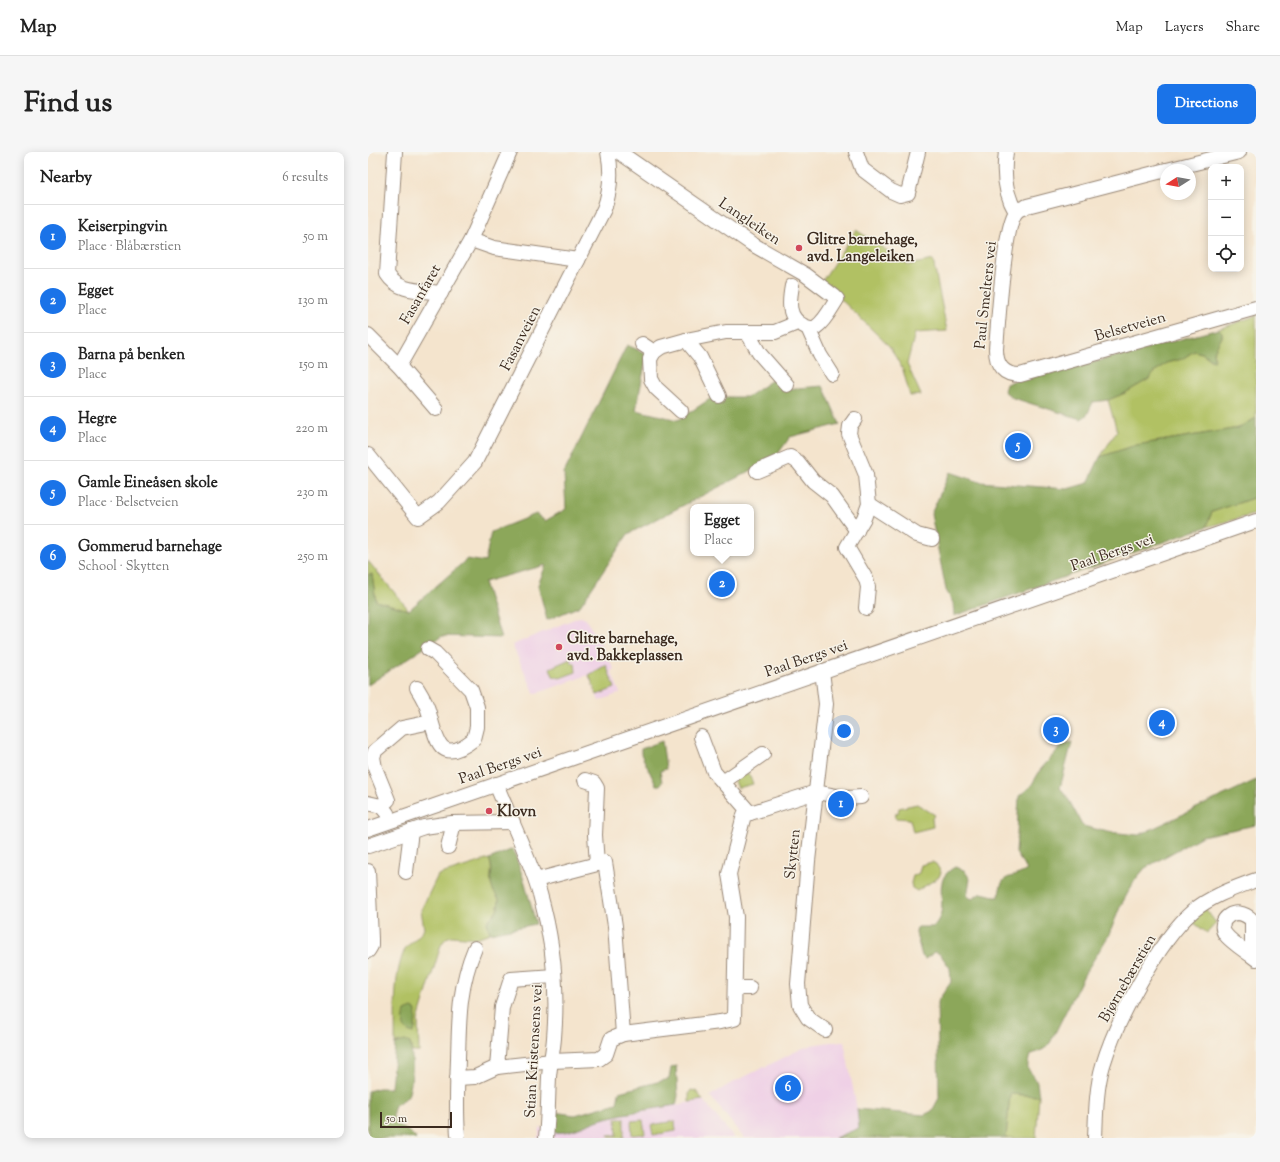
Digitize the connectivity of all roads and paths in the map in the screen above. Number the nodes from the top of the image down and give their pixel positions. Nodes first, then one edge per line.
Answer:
1 (395, 152) edge
2 (510, 152) edge
3 (608, 152) edge
4 (619, 152) edge
5 (856, 152) edge
6 (918, 152) edge
7 (1006, 152) edge
8 (1239, 152) edge
9 (1191, 164) edge
10 (1160, 172) edge
11 (1016, 212) junction
12 (471, 240) junction
13 (578, 260) junction
14 (792, 286) dead end
15 (441, 293) junction
16 (1256, 308) edge
17 (802, 325) junction
18 (747, 332) junction
19 (368, 335) edge
20 (686, 340) junction
21 (399, 366) junction
22 (832, 374) dead end
23 (1013, 375) joint
24 (787, 385) dead end
25 (719, 396) dead end
26 (436, 409) dead end
27 (681, 411) dead end
28 (855, 419) dead end
29 (368, 455) edge
30 (757, 471) dead end
31 (869, 504) junction
32 (1256, 521) edge
33 (857, 531) junction
34 (932, 539) dead end
35 (866, 608) dead end
36 (428, 649) dead end
37 (822, 671) junction
38 (417, 688) dead end
39 (431, 722) junction
40 (701, 736) dead end
41 (371, 748) edge
42 (763, 754) dead end
43 (585, 780) dead end
44 (723, 782) junction
45 (496, 784) junction
46 (816, 792) junction
47 (861, 797) dead end
48 (374, 805) edge
49 (747, 814) junction
50 (390, 821) junction
51 (513, 822) junction
52 (454, 823) junction
53 (368, 828) edge
54 (411, 831) junction
55 (368, 846) edge
56 (448, 847) dead end
57 (601, 863) junction
58 (368, 871) edge
59 (406, 872) dead end
60 (536, 880) junction
61 (1256, 880) edge
62 (475, 948) dead end
63 (368, 951) edge
64 (554, 976) junction
65 (735, 988) junction
66 (750, 988) dead end
67 (826, 1030) dead end
68 (623, 1034) junction
69 (552, 1060) junction
70 (497, 1067) junction
71 (457, 1078) junction
72 (458, 1135) dead end
73 (546, 1138) edge
74 (1095, 1138) edge

1 - 15 street
2 - 12 street, Fasanfaret
3 - 13 street, Fasanveien
4 - 17 street, Langleiken
5 - 6 street
7 - 11 street
8 - 9 street
10 - 11 street
11 - 23 street, Paul Smelters vei
12 - 13 street
12 - 15 street, Fasanfaret
13 - 29 street, Fasanveien
14 - 17 street
15 - 21 street, Fasanfaret
16 - 23 street, Belsetveien
17 - 18 street, Langleiken
17 - 22 street
18 - 20 street, Langleiken
18 - 24 street
19 - 21 street
20 - 25 street
20 - 27 street, Langleiken
21 - 26 street
28 - 31 street
30 - 33 street
31 - 33 street
31 - 34 street
32 - 37 street, Paal Bergs vei
33 - 35 street
36 - 39 street
37 - 45 street, Paal Bergs vei
37 - 46 street, Skytten
38 - 39 street
39 - 41 street
40 - 44 street
41 - 48 street
42 - 44 street
43 - 57 street
44 - 49 street
45 - 50 street, Paal Bergs vei
45 - 51 street, Stian Kristensens vei
46 - 47 street
46 - 49 street
46 - 67 street, Skytten
48 - 50 street
49 - 65 street
50 - 53 street, Paal Bergs vei
51 - 52 street
51 - 60 street, Stian Kristensens vei
52 - 54 street
52 - 56 street
54 - 55 street
54 - 59 street
57 - 60 street
57 - 68 street
58 - 63 street
60 - 64 street, Stian Kristensens vei
61 - 74 street, Bjørnebærstien
62 - 71 street
64 - 69 street, Stian Kristensens vei
64 - 70 street
65 - 66 street
65 - 68 street
68 - 69 street
69 - 70 street
69 - 73 street, Stian Kristensens vei
70 - 71 street
71 - 72 street

